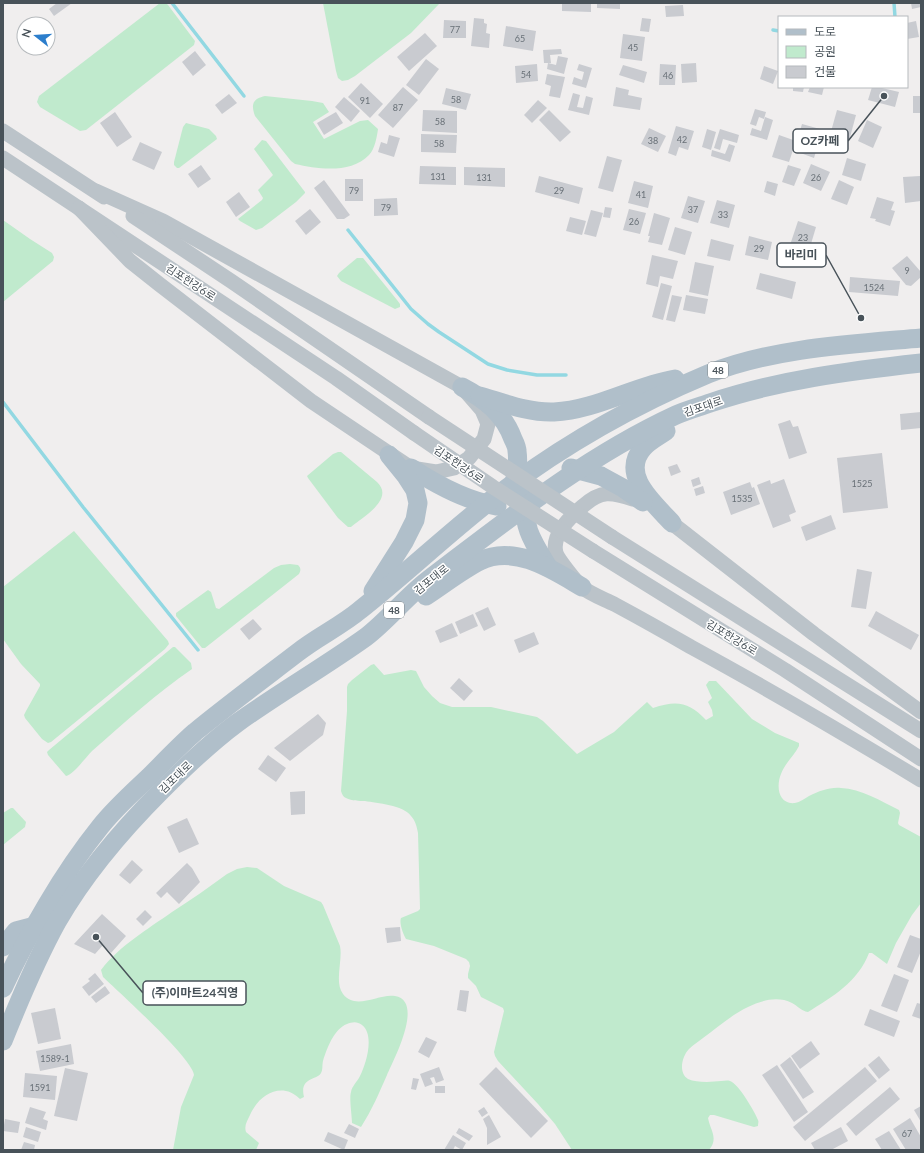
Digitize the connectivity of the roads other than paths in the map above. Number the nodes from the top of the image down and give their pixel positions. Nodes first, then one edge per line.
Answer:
1 (3, 131) edge
2 (3, 158) edge
3 (96, 191) junction
4 (79, 208) junction
5 (921, 338) edge
6 (921, 363) edge
7 (710, 373) junction
8 (462, 387) junction
9 (480, 396) junction
10 (714, 402) junction
11 (389, 455) junction
12 (538, 467) junction
13 (411, 468) junction
14 (577, 470) junction
15 (514, 484) junction
16 (643, 502) junction
17 (486, 504) junction
18 (524, 506) junction
19 (506, 508) junction
20 (672, 523) junction
21 (498, 527) junction
22 (548, 567) junction
23 (582, 587) junction
24 (358, 612) junction
25 (368, 635) junction
26 (921, 712) edge
27 (921, 731) edge
28 (921, 759) edge
29 (921, 780) edge
30 (35, 926) junction
31 (3, 947) edge
32 (3, 988) edge
33 (3, 1041) edge

1 - 3 street, 김포한강6로
2 - 4 street, 김포한강6로
3 - 8 street
3 - 27 street, 김포한강6로, bridge
4 - 11 street
4 - 28 street, 김포한강6로, bridge
5 - 7 main road, 김포대로 / 48
6 - 10 main road, 김포대로 / 48
7 - 9 main road
7 - 12 main road, 김포대로 / 48
8 - 9 main road
8 - 13 street
9 - 15 main road
10 - 14 main road, 김포대로 / 48
10 - 20 main road
11 - 13 street
11 - 24 main road
12 - 14 main road
12 - 15 main road, 김포대로 / 48
12 - 18 main road
13 - 17 main road
14 - 16 main road
14 - 18 main road, 김포대로 / 48
15 - 17 main road, 김포대로 / 48
15 - 19 main road
16 - 20 street
16 - 23 street
17 - 19 main road
17 - 24 main road, 김포대로 / 48
18 - 19 main road
18 - 21 main road, 김포대로 / 48
18 - 22 main road
19 - 21 main road
20 - 26 street
21 - 25 main road, 김포대로 / 48
22 - 23 main road
22 - 25 main road
23 - 29 street
24 - 30 main road, 김포대로 / 48
25 - 33 main road, 김포대로 / 48
30 - 31 main road
30 - 32 main road, 김포대로 / 48

